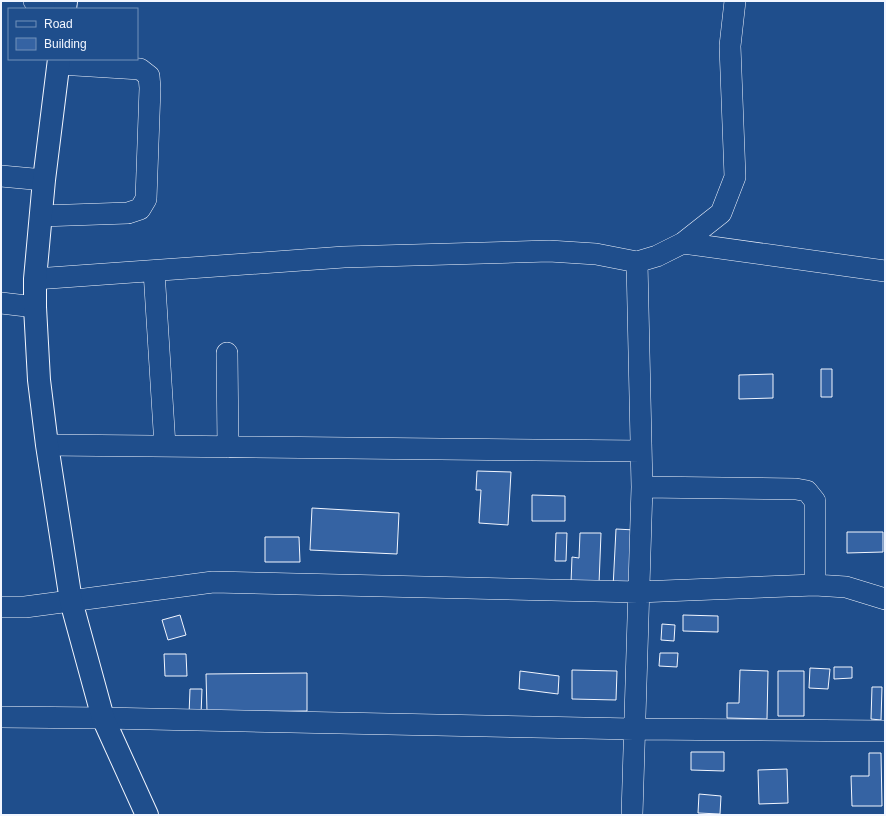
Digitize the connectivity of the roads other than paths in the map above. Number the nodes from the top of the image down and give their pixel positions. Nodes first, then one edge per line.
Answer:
1 (34, 1) edge
2 (735, 1) edge
3 (66, 4) edge
4 (59, 62) edge
5 (1, 176) edge
6 (44, 180) junction
7 (41, 216) junction
8 (683, 243) junction
9 (638, 262) junction
10 (154, 271) junction
11 (885, 271) edge
12 (35, 279) junction
13 (1, 303) edge
14 (35, 307) junction
15 (227, 352) dead end
16 (47, 445) junction
17 (165, 446) junction
18 (228, 447) junction
19 (641, 451) junction
20 (642, 487) junction
21 (815, 585) junction
22 (638, 592) junction
23 (885, 598) edge
24 (71, 601) junction
25 (1, 607) edge
26 (1, 717) edge
27 (103, 718) junction
28 (634, 729) junction
29 (885, 731) edge
30 (147, 815) edge
31 (632, 815) edge

1 - 3 street
2 - 8 street
4 - 6 main road
4 - 7 street
5 - 6 street
6 - 7 main road
7 - 12 main road
8 - 9 street
8 - 11 street
9 - 10 street
9 - 19 street
10 - 12 street
10 - 17 street
12 - 14 main road
13 - 14 street
14 - 16 main road
15 - 18 street
16 - 17 street
16 - 24 main road
17 - 18 street
18 - 19 street
19 - 20 street
20 - 21 street
20 - 22 street
21 - 22 street
21 - 23 street
22 - 24 street
22 - 28 street
24 - 25 street
24 - 27 main road
26 - 27 street
27 - 28 street
27 - 30 main road
28 - 29 street
28 - 31 street

